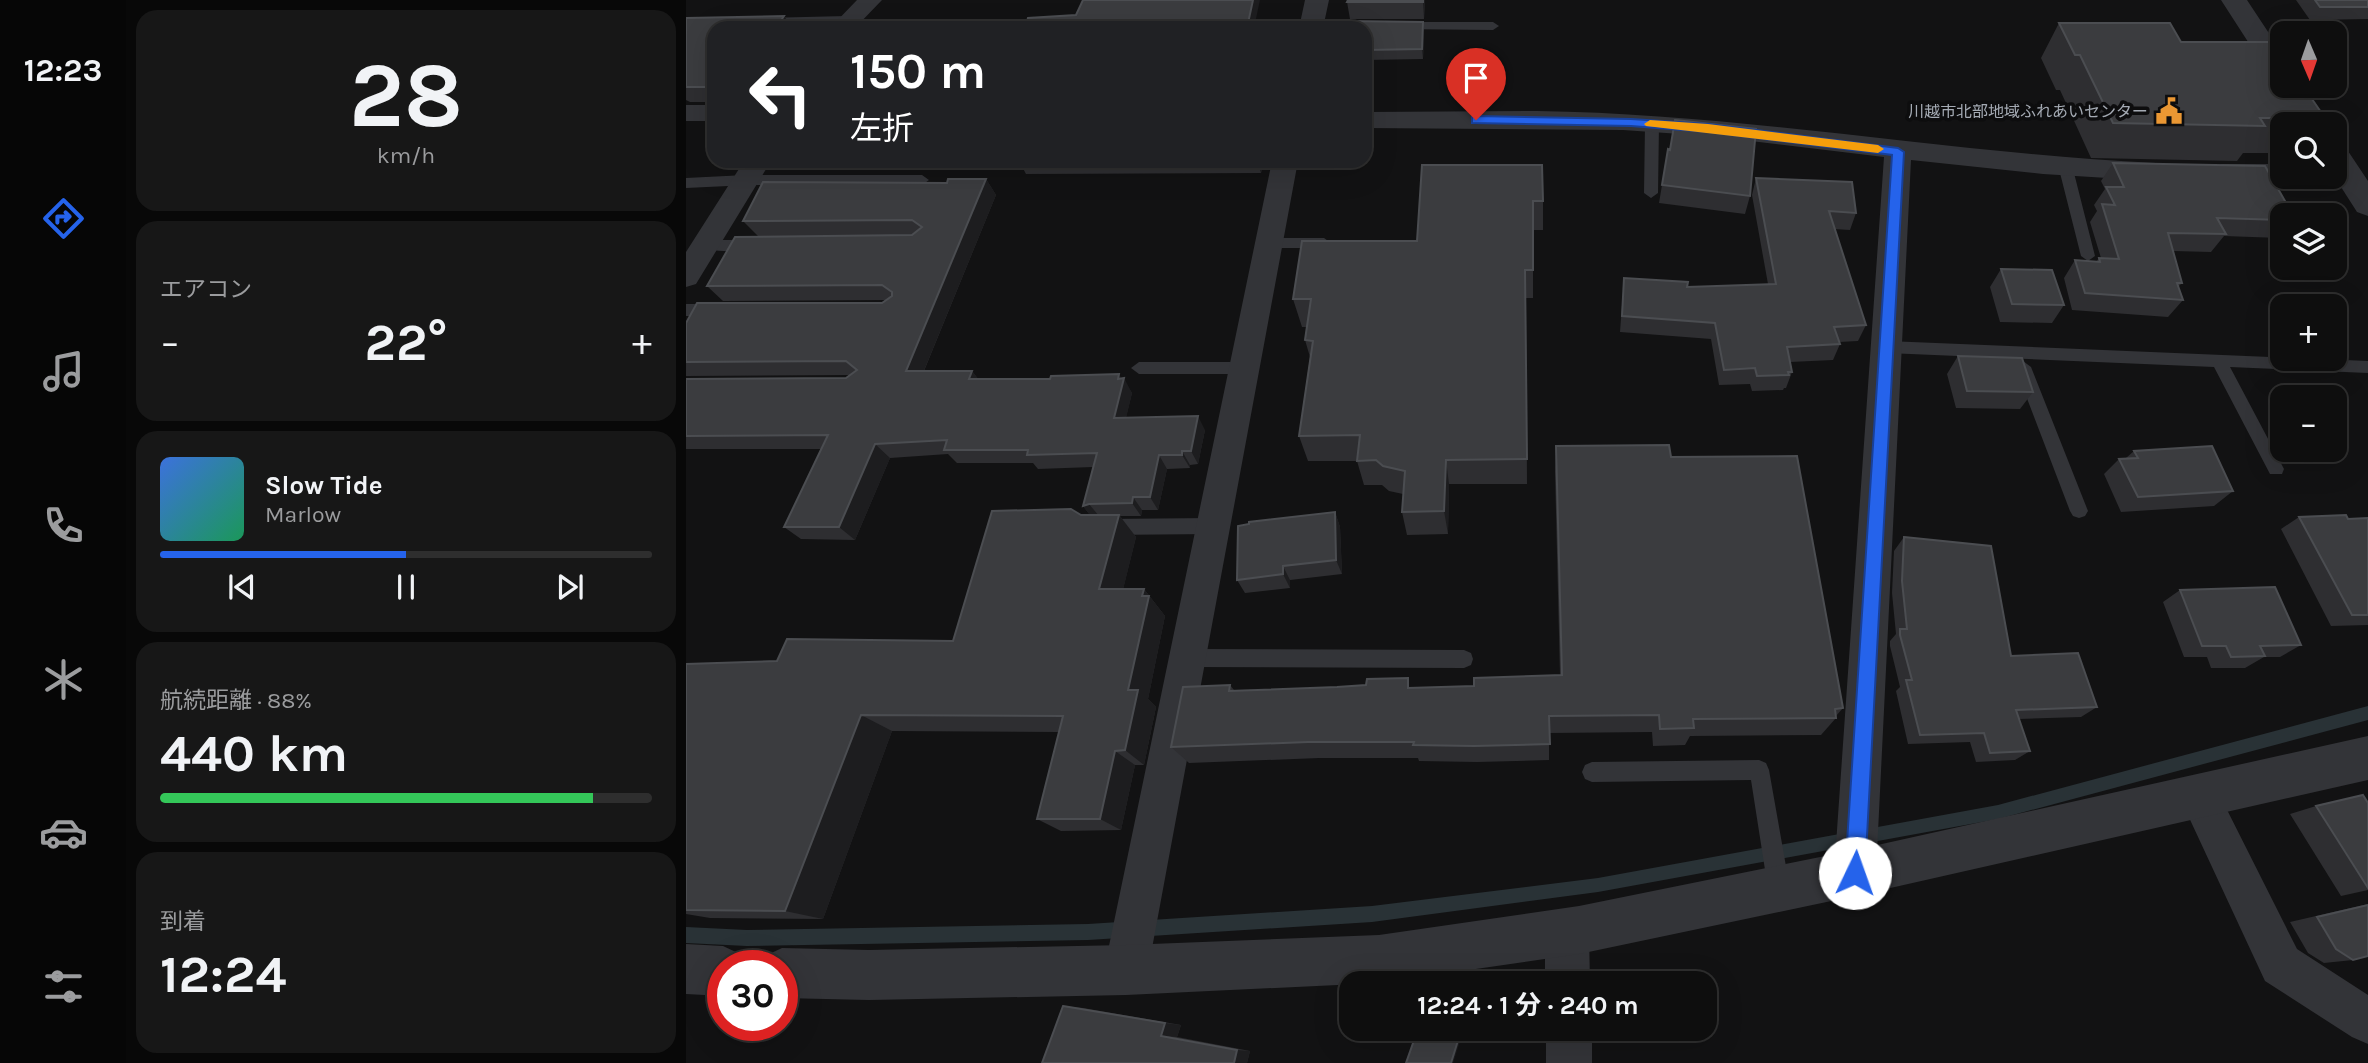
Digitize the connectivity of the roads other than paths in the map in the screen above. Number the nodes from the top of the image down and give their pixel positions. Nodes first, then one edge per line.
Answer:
1 (870, 0) edge
2 (1317, 0) edge
3 (2234, 0) edge
4 (849, 21) edge
5 (1312, 21) edge
6 (1493, 26) dead end
7 (1372, 27) edge
8 (2270, 55) edge
9 (686, 113) edge
10 (707, 113) edge
11 (1372, 120) edge
12 (1651, 124) junction
13 (1898, 152) junction
14 (1284, 168) edge
15 (2066, 169) junction
16 (2347, 170) edge
17 (2177, 172) edge
18 (2205, 173) edge
19 (2270, 173) edge
20 (750, 174) edge
21 (922, 180) edge
22 (686, 183) edge
23 (1651, 193) dead end
24 (2368, 205) edge
25 (1269, 243) junction
26 (1345, 243) edge
27 (774, 244) edge
28 (705, 245) junction
29 (2088, 256) dead end
30 (686, 276) edge
31 (686, 310) edge
32 (728, 310) edge
33 (1886, 347) junction
34 (2018, 354) junction
35 (2220, 363) junction
36 (1139, 368) dead end
37 (1243, 368) junction
38 (2368, 368) edge
39 (2276, 469) dead end
40 (2079, 511) dead end
41 (1213, 526) junction
42 (1099, 527) edge
43 (1187, 658) junction
44 (1464, 659) dead end
45 (2368, 758) edge
46 (1592, 772) dead end
47 (2199, 796) junction
48 (1855, 873) junction
49 (1779, 889) junction
50 (1567, 932) junction
51 (686, 970) edge
52 (1126, 970) junction
53 (707, 971) edge
54 (1568, 971) edge
55 (798, 973) edge
56 (2368, 1021) edge
57 (1569, 1041) edge
58 (1569, 1063) edge

1 - 4 street
2 - 5 street
3 - 8 street
6 - 7 lane
9 - 10 street
11 - 12 street
12 - 13 street
12 - 23 lane
13 - 15 street
13 - 33 street
14 - 25 street
15 - 17 street
15 - 29 lane
16 - 24 street
18 - 19 street
20 - 21 lane
20 - 22 lane
20 - 28 street
25 - 26 lane
25 - 37 street
27 - 28 lane
28 - 30 street
31 - 32 lane
33 - 34 lane
33 - 48 street
34 - 35 lane
34 - 40 lane
35 - 38 lane
35 - 39 lane
36 - 37 lane
37 - 41 street
41 - 42 lane
41 - 43 street
43 - 44 lane
43 - 52 street
45 - 47 street
46 - 49 lane
47 - 48 street
47 - 56 street
48 - 49 street
49 - 50 street
50 - 52 street
50 - 54 street
51 - 53 street
52 - 55 street
57 - 58 street

